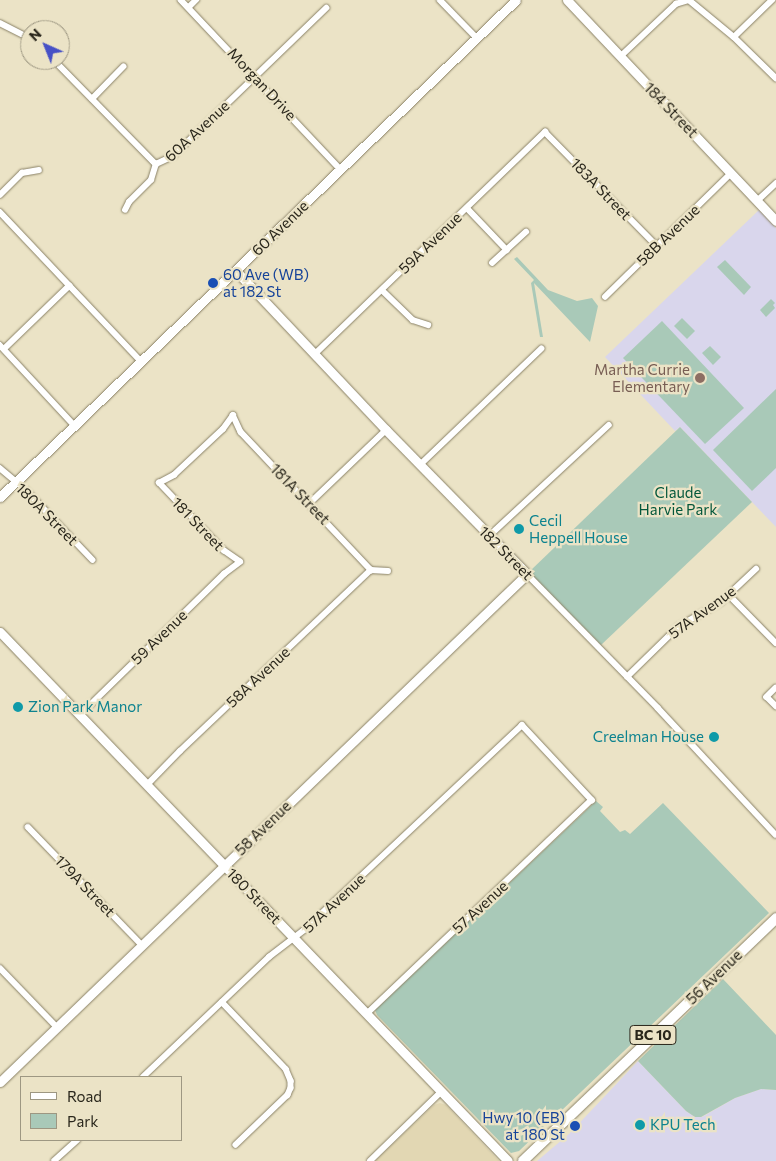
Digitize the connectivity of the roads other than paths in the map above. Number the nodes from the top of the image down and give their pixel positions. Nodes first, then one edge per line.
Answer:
1 (181, 0) edge
2 (196, 0) edge
3 (440, 0) edge
4 (516, 0) edge
5 (567, 0) edge
6 (686, 0) edge
7 (772, 0) edge
8 (189, 7) junction
9 (326, 8) dead end
10 (0, 23) edge
11 (20, 33) edge
12 (734, 37) junction
13 (477, 38) junction
14 (620, 57) junction
15 (123, 67) dead end
16 (64, 70) edge
17 (255, 76) junction
18 (776, 78) edge
19 (92, 99) junction
20 (545, 132) joint
21 (156, 164) junction
22 (39, 170) dead end
23 (341, 170) junction
24 (731, 173) junction
25 (776, 183) edge
26 (0, 195) edge
27 (758, 201) junction
28 (467, 208) junction
29 (125, 210) dead end
30 (0, 212) edge
31 (776, 221) edge
32 (526, 232) dead end
33 (657, 246) junction
34 (507, 250) junction
35 (492, 263) dead end
36 (236, 271) junction
37 (69, 286) junction
38 (382, 290) junction
39 (605, 296) dead end
40 (428, 325) dead end
41 (2, 347) edge
42 (540, 349) dead end
43 (315, 354) junction
44 (141, 361) junction
45 (608, 425) dead end
46 (75, 426) junction
47 (386, 430) junction
48 (420, 465) junction
49 (0, 468) edge
50 (15, 482) junction
51 (159, 483) joint
52 (0, 497) edge
53 (310, 503) junction
54 (489, 536) junction
55 (92, 560) dead end
56 (240, 562) joint
57 (756, 569) dead end
58 (371, 570) junction
59 (388, 571) dead end
60 (526, 574) junction
61 (729, 595) junction
62 (0, 632) edge
63 (776, 643) edge
64 (627, 676) junction
65 (776, 688) edge
66 (776, 706) edge
67 (80, 714) junction
68 (522, 725) joint
69 (147, 785) junction
70 (28, 827) dead end
71 (776, 835) edge
72 (224, 865) junction
73 (776, 918) edge
74 (294, 938) junction
75 (142, 945) junction
76 (0, 968) edge
77 (222, 1002) junction
78 (367, 1014) junction
79 (57, 1027) junction
80 (144, 1076) edge
81 (0, 1082) edge
82 (442, 1092) junction
83 (76, 1141) edge
84 (236, 1145) dead end
85 (54, 1161) edge
86 (370, 1161) edge
87 (508, 1161) edge
88 (523, 1161) edge

1 - 8 street, Morgan Drive
2 - 8 street
3 - 13 street
4 - 13 street, 60 Avenue
5 - 14 street, 184 Street
6 - 12 street
6 - 14 street
7 - 12 street
8 - 17 street, Morgan Drive
9 - 17 street, 60A Avenue
10 - 11 street
12 - 18 street
13 - 23 street, 60 Avenue
14 - 24 street, 184 Street
15 - 19 street
16 - 19 street
17 - 21 street, 60A Avenue
17 - 23 street, Morgan Drive
19 - 21 street
20 - 28 street, 59A Avenue
20 - 33 street, 183A Street
21 - 29 street, 60A Avenue
22 - 26 street
23 - 36 street, 60 Avenue
24 - 27 street, 184 Street
24 - 33 street, 58B Avenue
25 - 27 street
27 - 31 street, 184 Street
28 - 34 street
28 - 38 street, 59A Avenue
30 - 37 street
32 - 34 street
33 - 39 street, 58B Avenue
34 - 35 street
36 - 43 street, 182 Street
36 - 44 street, 60 Avenue
37 - 41 street
37 - 44 street
38 - 40 street
38 - 43 street, 59A Avenue
41 - 46 street
42 - 48 street
43 - 47 street, 182 Street
44 - 46 street, 60 Avenue
45 - 54 street
46 - 50 street, 60 Avenue
47 - 48 street, 182 Street
47 - 53 street
48 - 54 street, 182 Street
49 - 50 street, 180A Street
50 - 52 street, 60 Avenue
50 - 55 street, 180A Street
51 - 53 street, 181A Street
51 - 56 street, 181 Street
53 - 58 street, 181A Street
54 - 60 street, 182 Street
56 - 67 street, 59 Avenue
57 - 61 street, 57A Avenue
58 - 59 street
58 - 69 street, 58A Avenue
60 - 64 street, 182 Street
60 - 72 street, 58 Avenue
61 - 63 street
61 - 64 street, 57A Avenue
62 - 67 street, 180 Street
64 - 71 street, 182 Street
65 - 66 street
67 - 69 street, 180 Street
68 - 74 street, 57A Avenue
68 - 78 street, 57 Avenue
69 - 72 street, 180 Street
70 - 75 street, 179A Street
72 - 74 street, 180 Street
72 - 75 street, 58 Avenue
73 - 88 highway, 56 Avenue / BC 10
74 - 77 street, 57A Avenue
74 - 78 street, 180 Street
75 - 79 street, 58 Avenue
76 - 79 street
77 - 80 street, 57A Avenue
77 - 84 street
78 - 82 street, 180 Street
79 - 81 street, 58 Avenue
82 - 86 street
82 - 87 street, 180 Street
83 - 85 street

